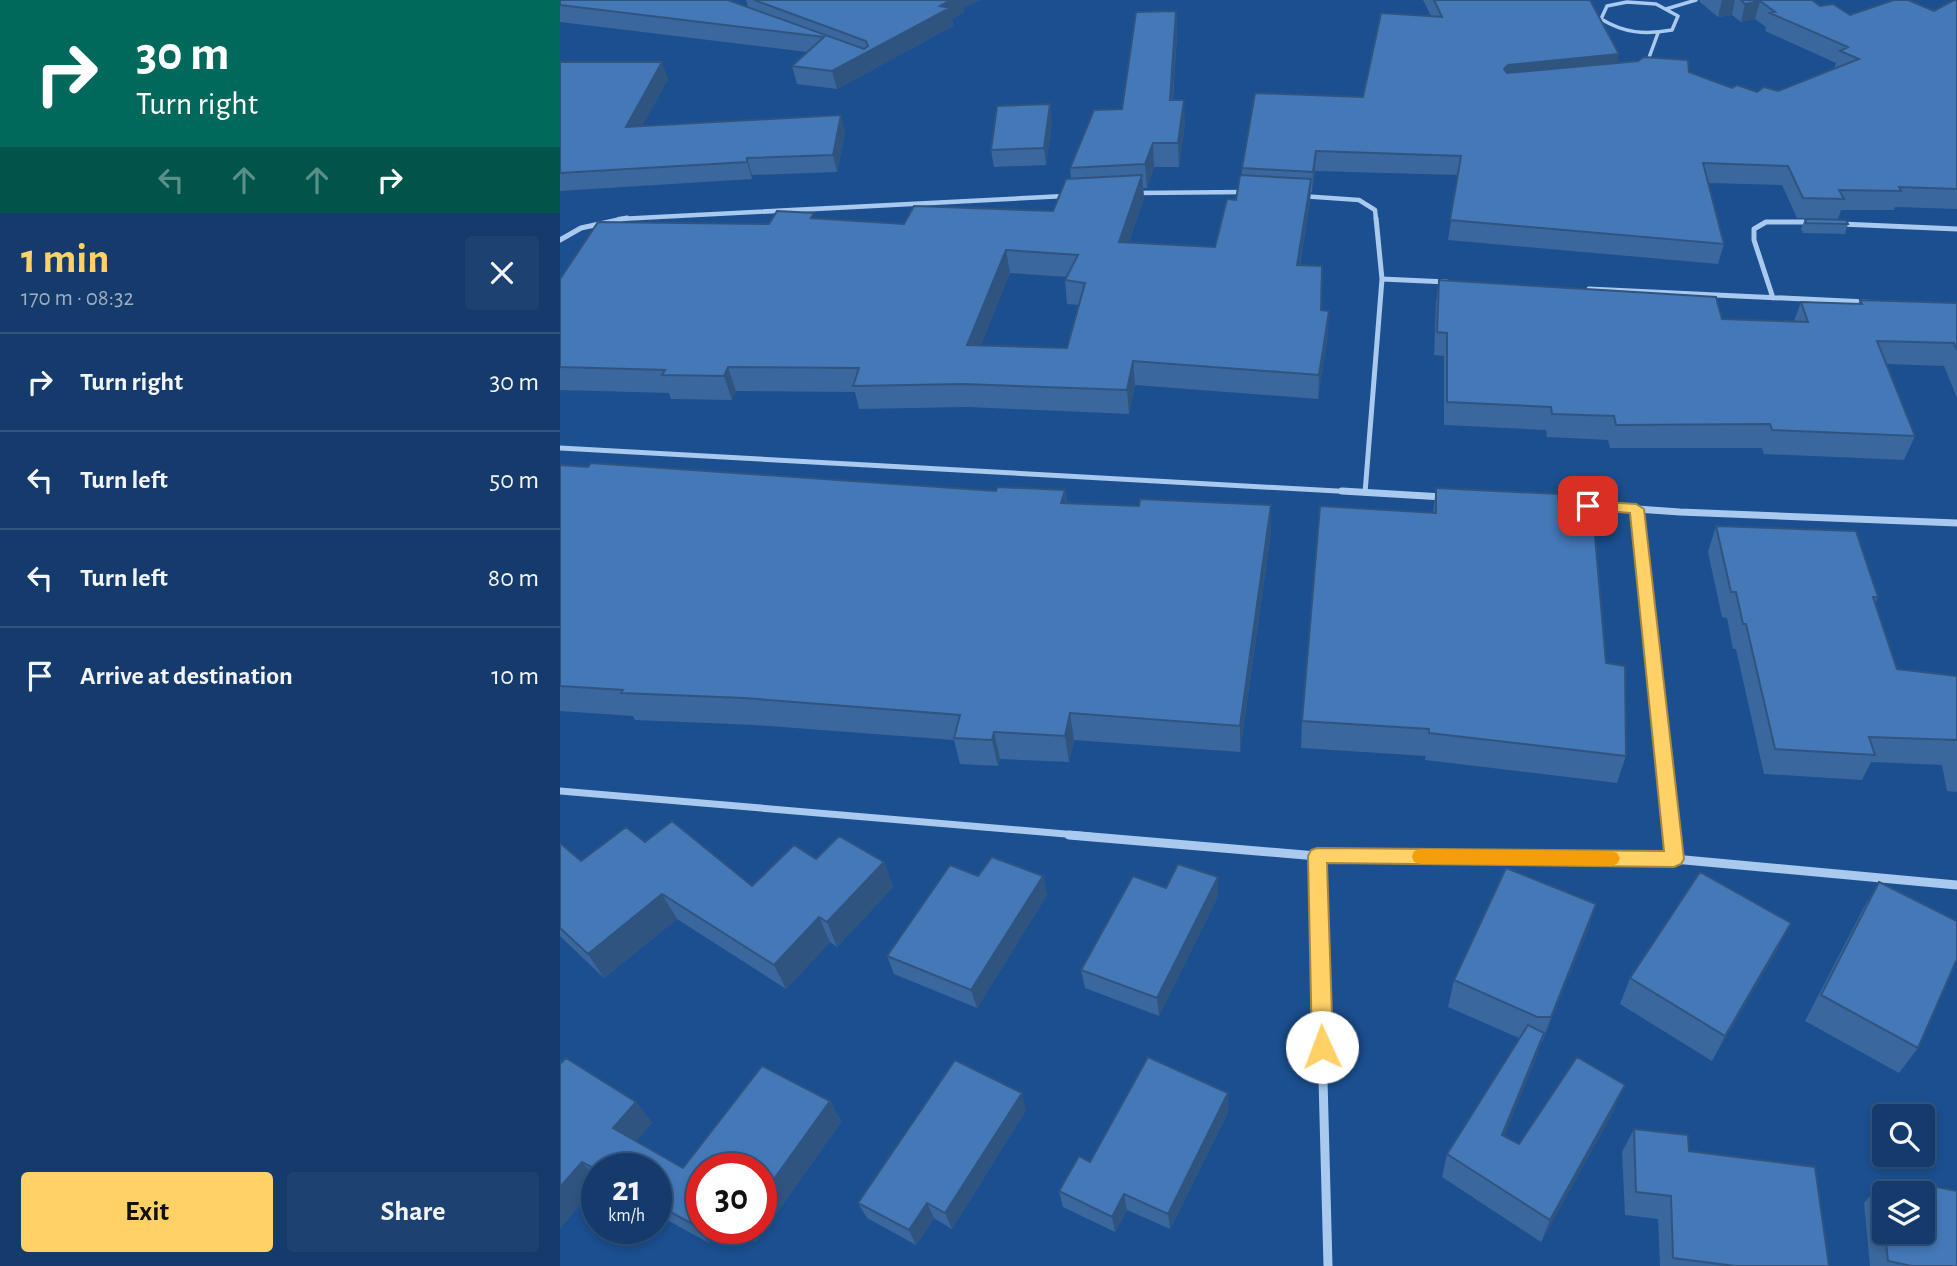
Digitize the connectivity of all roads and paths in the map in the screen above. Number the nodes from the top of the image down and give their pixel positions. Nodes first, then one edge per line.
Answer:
1 (1605, 0) edge
2 (1696, 0) edge
3 (1607, 6) junction
4 (1666, 9) junction
5 (1658, 33) junction
6 (1640, 70) edge
7 (1250, 192) edge
8 (1123, 193) edge
9 (1071, 195) edge
10 (1291, 195) edge
11 (1815, 222) edge
12 (1828, 223) edge
13 (1957, 229) edge
14 (560, 240) edge
15 (1382, 279) junction
16 (1452, 282) edge
17 (1577, 289) edge
18 (1773, 298) junction
19 (1878, 303) edge
20 (560, 448) edge
21 (1364, 493) junction
22 (1448, 497) edge
23 (1543, 503) edge
24 (1636, 509) junction
25 (1957, 523) edge
26 (560, 791) edge
27 (1317, 856) junction
28 (1674, 859) junction
29 (1957, 885) edge
30 (1328, 1266) edge

1 - 3 lane
2 - 4 lane
3 - 4 lane
3 - 5 lane
4 - 5 lane
5 - 6 lane
7 - 8 street
9 - 14 street
10 - 15 street
11 - 18 street
12 - 13 street
15 - 16 street
15 - 21 street
17 - 18 street
18 - 19 street
20 - 21 street
21 - 22 street
23 - 24 street
24 - 25 street
24 - 28 street
26 - 27 street
27 - 28 street
27 - 30 street
28 - 29 street

